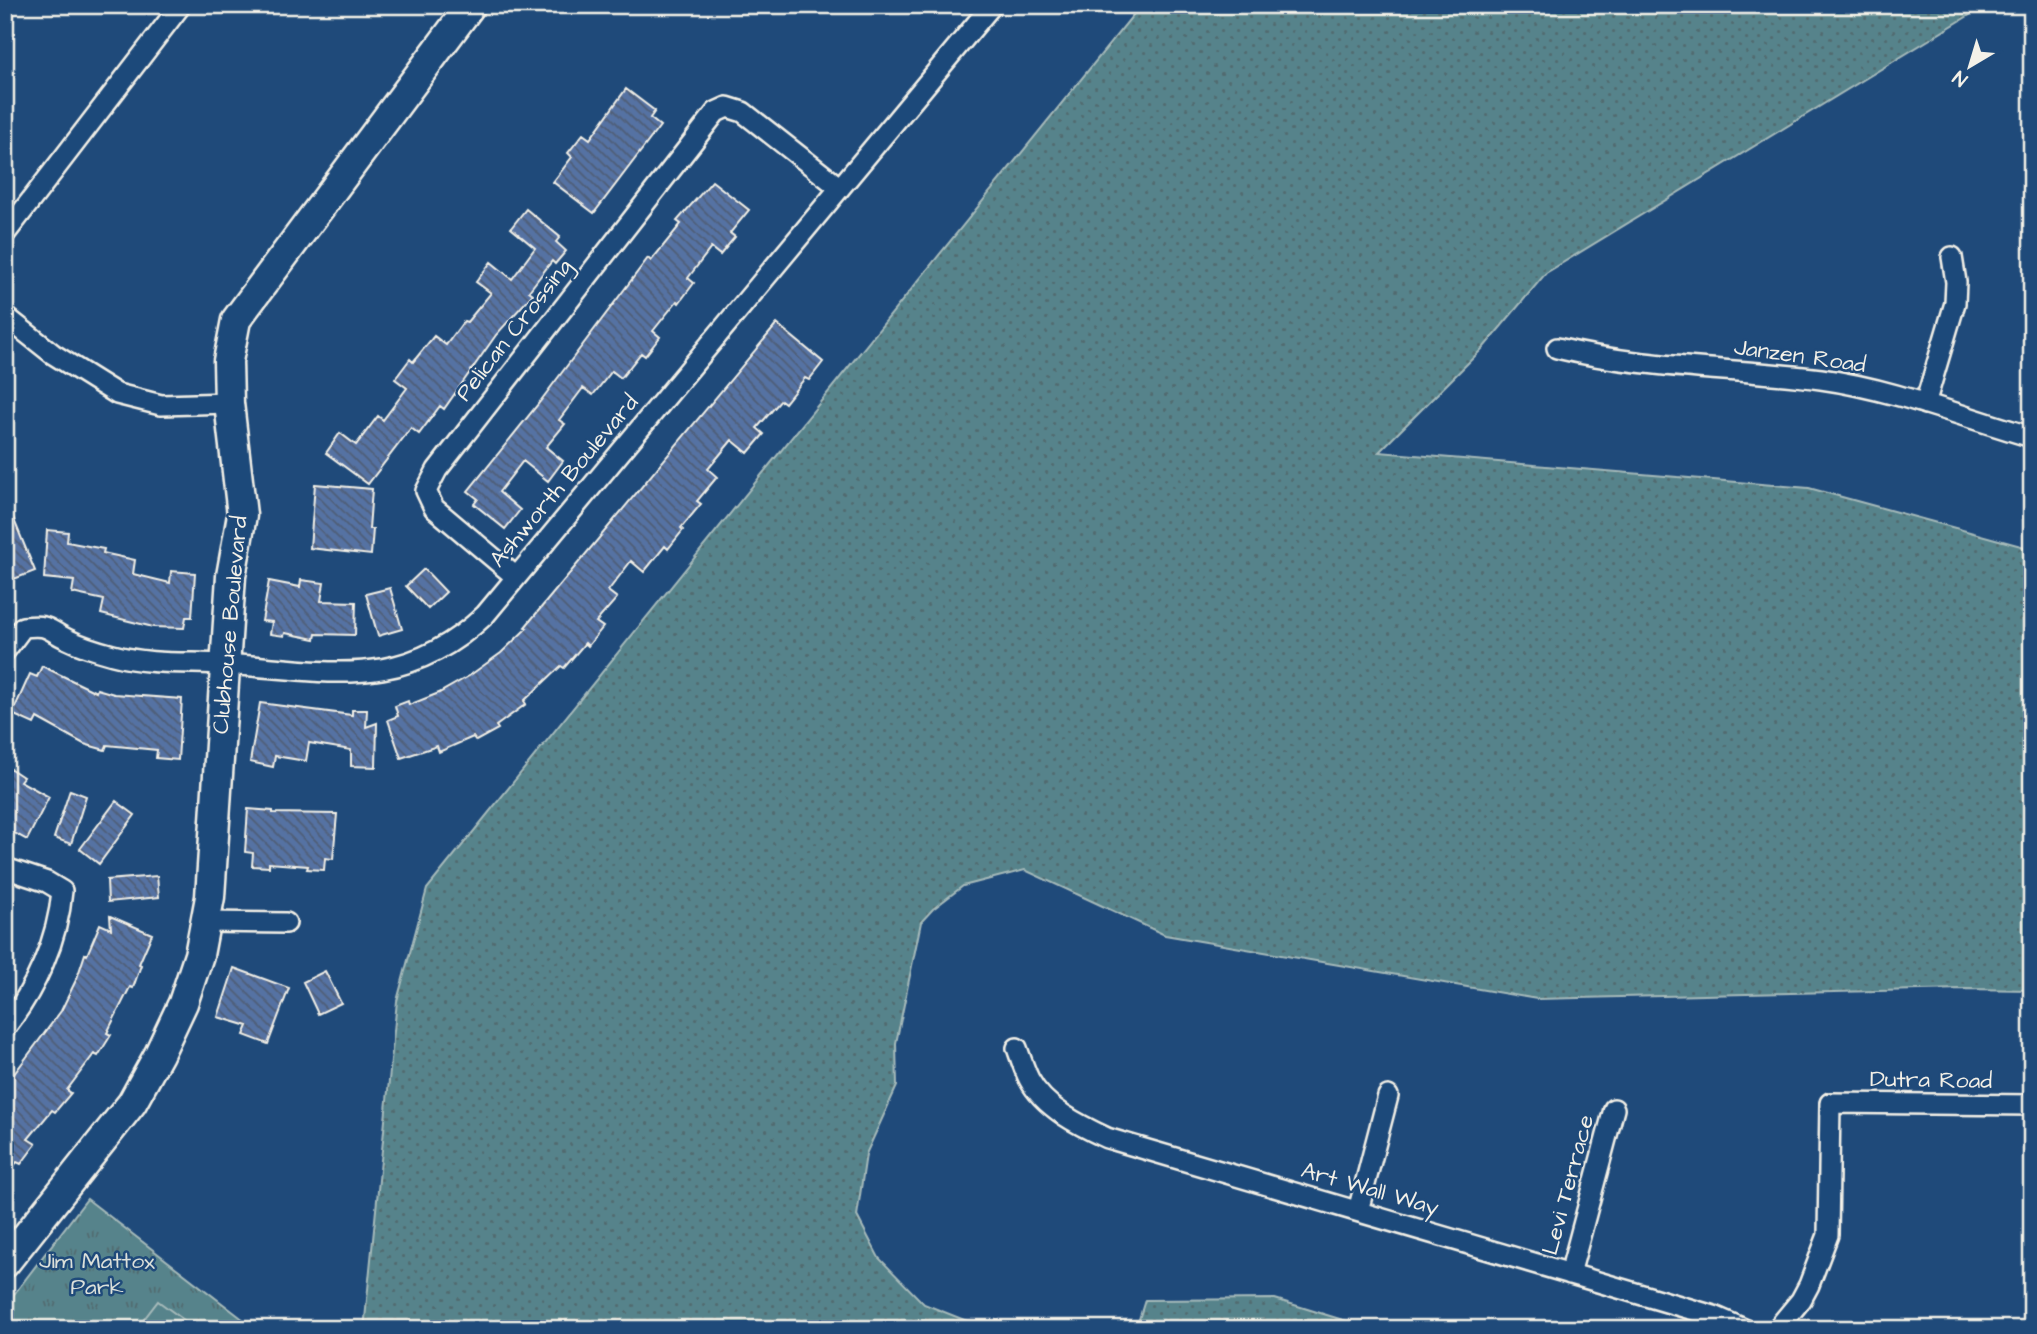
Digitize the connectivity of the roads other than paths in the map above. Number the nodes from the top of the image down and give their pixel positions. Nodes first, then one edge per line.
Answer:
1 (181, 5) edge
2 (470, 6) edge
3 (985, 8) edge
4 (840, 188) junction
5 (5, 234) edge
6 (1952, 257) dead end
7 (5, 316) edge
8 (1557, 348) dead end
9 (229, 402) junction
10 (1925, 404) junction
11 (2032, 437) edge
12 (516, 577) junction
13 (5, 651) edge
14 (224, 664) junction
15 (5, 868) edge
16 (205, 922) junction
17 (286, 923) dead end
18 (5, 1028) edge
19 (1017, 1048) dead end
20 (1388, 1096) dead end
21 (2032, 1105) edge
22 (1614, 1110) dead end
23 (1358, 1211) junction
24 (5, 1263) edge
25 (1570, 1273) junction
26 (1744, 1329) edge
27 (1777, 1329) edge

1 - 5 street
2 - 9 street, Clubhouse Boulevard
3 - 4 street, Ashworth Boulevard
4 - 12 street, Ashworth Boulevard
4 - 12 street, Pelican Crossing
6 - 10 street
7 - 9 street
8 - 10 street, Janzen Road
9 - 14 street, Clubhouse Boulevard
10 - 11 street, Janzen Road
12 - 14 street, Ashworth Boulevard
13 - 14 street, Ashworth Boulevard
14 - 16 street, Clubhouse Boulevard
15 - 18 street
16 - 17 street
16 - 24 street, Clubhouse Boulevard
19 - 23 street, Art Wall Way
20 - 23 street
21 - 27 street, Dutra Road
22 - 25 street, Levi Terrace
23 - 25 street, Art Wall Way
25 - 26 street, Art Wall Way

